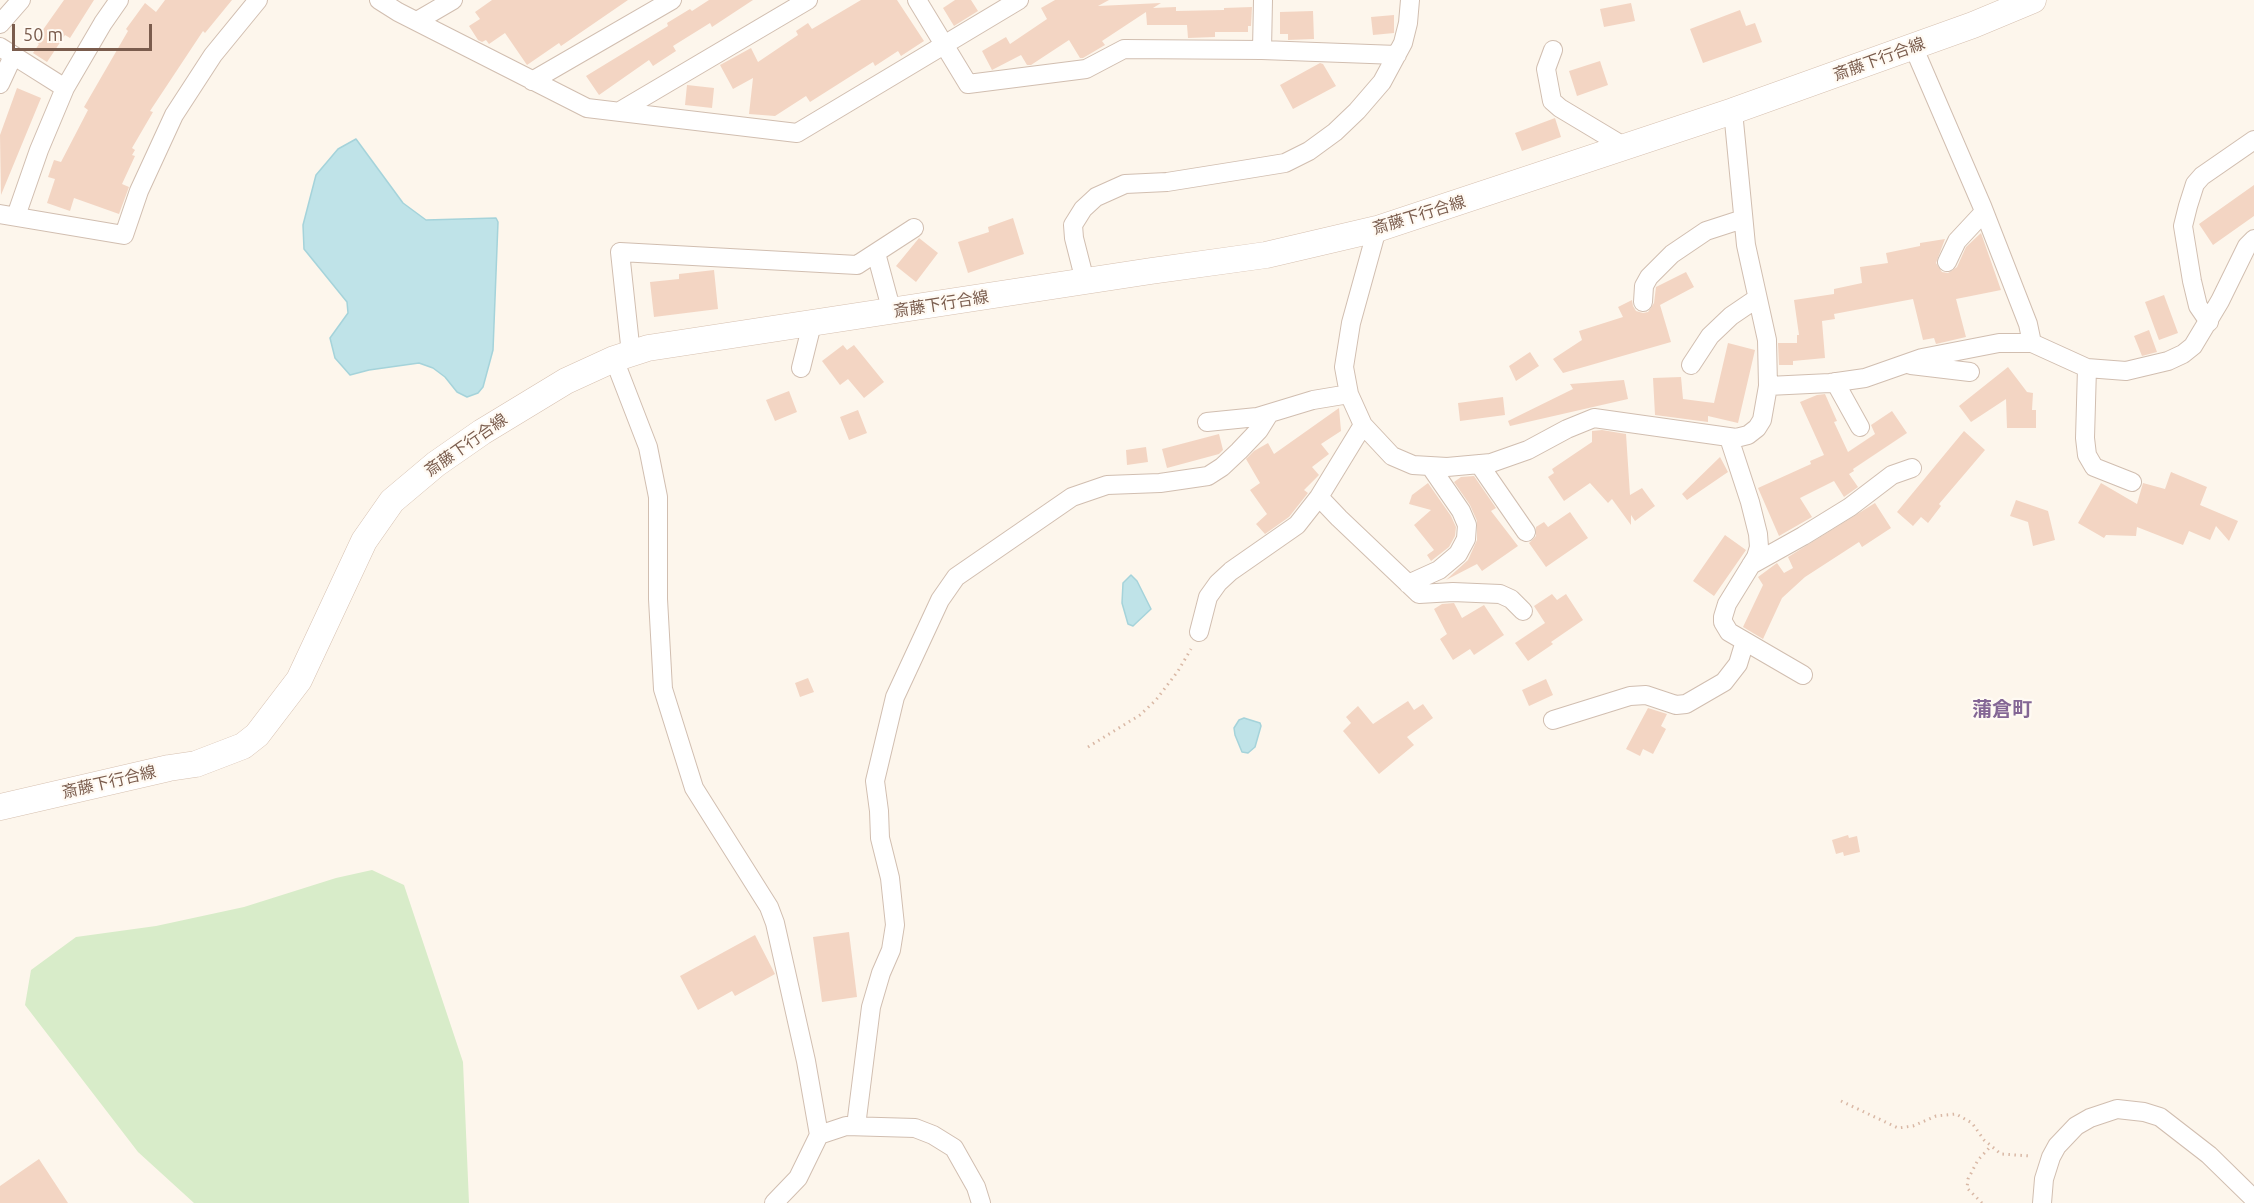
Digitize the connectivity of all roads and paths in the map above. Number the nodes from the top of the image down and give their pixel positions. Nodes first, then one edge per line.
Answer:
1 (21, 0) edge
2 (119, 0) edge
3 (258, 0) edge
4 (379, 0) edge
5 (453, 0) edge
6 (672, 0) edge
7 (808, 0) edge
8 (917, 0) edge
9 (1019, 0) edge
10 (1263, 0) edge
11 (1410, 0) edge
12 (2033, 0) edge
13 (417, 21) junction
14 (0, 24) edge
15 (943, 44) junction
16 (1913, 46) junction
17 (1262, 50) junction
18 (1553, 50) dead end
19 (6, 52) edge
20 (1397, 56) junction
21 (532, 81) junction
22 (0, 84) edge
23 (65, 88) junction
24 (620, 111) junction
25 (1733, 111) junction
26 (2254, 140) edge
27 (1625, 147) junction
28 (1984, 212) junction
29 (8, 215) edge
30 (1743, 219) junction
31 (914, 228) dead end
32 (1377, 229) junction
33 (2254, 239) edge
34 (876, 253) junction
35 (1947, 262) dead end
36 (1085, 281) junction
37 (1756, 299) junction
38 (1643, 302) dead end
39 (892, 312) junction
40 (2209, 322) junction
41 (812, 324) junction
42 (2032, 343) junction
43 (622, 356) junction
44 (1691, 365) dead end
45 (1903, 365) junction
46 (801, 368) dead end
47 (2086, 368) junction
48 (1970, 372) dead end
49 (1835, 382) junction
50 (1768, 386) junction
51 (1349, 394) junction
52 (1269, 414) junction
53 (1207, 422) dead end
54 (1363, 425) junction
55 (1860, 427) dead end
56 (1729, 438) junction
57 (1479, 464) junction
58 (1430, 466) junction
59 (1912, 468) dead end
60 (2132, 482) dead end
61 (1319, 497) junction
62 (1526, 532) dead end
63 (1751, 565) junction
64 (1408, 584) junction
65 (1523, 611) dead end
66 (1199, 632) joint
67 (1745, 641) junction
68 (1803, 675) dead end
69 (1553, 720) dead end
70 (1088, 747) dead end
71 (0, 807) edge
72 (1841, 1101) dead end
73 (856, 1126) junction
74 (819, 1135) junction
75 (1991, 1146) junction
76 (2051, 1157) junction
77 (2254, 1199) edge
78 (774, 1203) edge
79 (981, 1203) edge
80 (1982, 1203) edge
81 (2042, 1203) edge

1 - 14 street
2 - 23 street
3 - 29 street
4 - 13 street
5 - 13 street
6 - 21 street
7 - 24 street
8 - 15 street
9 - 15 street
10 - 17 street
11 - 20 street
12 - 16 main road, 斎藤下行合線
13 - 21 street
15 - 17 street
15 - 24 street
16 - 25 main road, 斎藤下行合線
16 - 28 street
17 - 20 street
18 - 27 street
19 - 22 street
19 - 23 street
20 - 36 street
21 - 24 street
23 - 29 street
25 - 27 main road, 斎藤下行合線
25 - 30 street
26 - 40 street
27 - 32 main road, 斎藤下行合線
28 - 35 street
28 - 42 street
30 - 37 street
30 - 38 street
31 - 34 street
32 - 36 main road, 斎藤下行合線
32 - 51 street
33 - 40 street
34 - 39 street
34 - 43 street
36 - 39 main road, 斎藤下行合線
37 - 44 street
37 - 50 street
39 - 41 main road, 斎藤下行合線
40 - 47 street
41 - 43 main road, 斎藤下行合線
41 - 46 street
42 - 45 street
42 - 47 street
43 - 71 main road, 斎藤下行合線
43 - 74 street
45 - 48 street
45 - 49 street
47 - 60 street
49 - 50 street
49 - 55 street
50 - 56 street
51 - 52 street
51 - 54 street
52 - 53 street
52 - 73 street
54 - 58 street
54 - 61 street
56 - 57 street
56 - 63 street
57 - 58 street
57 - 62 street
58 - 64 street
59 - 63 street
61 - 64 street
61 - 66 street
63 - 67 street
64 - 65 street
66 - 70 path
67 - 68 street
67 - 69 street
72 - 75 path
73 - 74 street
73 - 79 street
74 - 78 street
75 - 76 path
75 - 80 path
76 - 77 street
76 - 81 street

